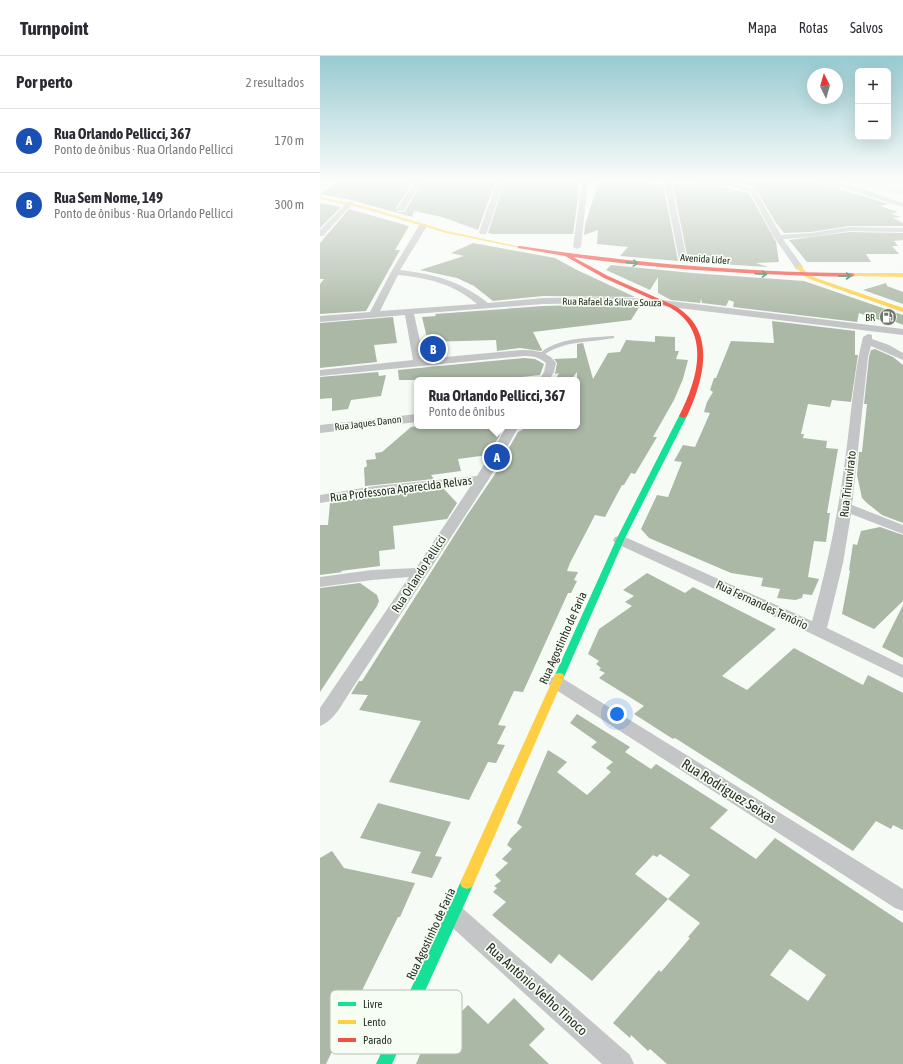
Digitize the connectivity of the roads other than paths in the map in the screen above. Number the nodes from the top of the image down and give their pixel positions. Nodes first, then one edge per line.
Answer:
1 (422, 227) edge
2 (429, 227) edge
3 (456, 227) edge
4 (486, 227) edge
5 (580, 227) edge
6 (676, 227) edge
7 (773, 227) edge
8 (903, 230) edge
9 (811, 235) junction
10 (483, 237) junction
11 (778, 237) junction
12 (578, 247) junction
13 (566, 254) junction
14 (791, 255) junction
15 (593, 258) junction
16 (683, 260) junction
17 (799, 267) junction
18 (903, 267) edge
19 (594, 271) junction
20 (395, 272) junction
21 (806, 275) junction
22 (903, 276) edge
23 (662, 302) junction
24 (486, 306) junction
25 (903, 310) edge
26 (409, 312) junction
27 (373, 315) junction
28 (320, 319) edge
29 (900, 331) edge
30 (865, 335) junction
31 (612, 337) dead end
32 (540, 355) junction
33 (903, 357) edge
34 (419, 363) junction
35 (320, 373) edge
36 (546, 377) edge
37 (414, 418) edge
38 (511, 429) edge
39 (320, 430) edge
40 (482, 479) junction
41 (320, 499) edge
42 (846, 507) junction
43 (903, 530) edge
44 (620, 540) junction
45 (420, 572) junction
46 (320, 582) edge
47 (818, 630) junction
48 (903, 672) edge
49 (556, 682) junction
50 (320, 719) edge
51 (903, 901) edge
52 (453, 914) junction
53 (418, 990) edge
54 (389, 1054) edge
55 (384, 1064) edge
56 (621, 1064) edge

1 - 20 street
2 - 10 main road
3 - 10 main road
4 - 10 street
5 - 12 street
6 - 16 street
7 - 11 street
8 - 9 street
9 - 11 street
9 - 14 street
10 - 12 main road, Avenida Líder
10 - 13 main road, Avenida Líder
11 - 14 street
12 - 16 main road, Avenida Líder
13 - 15 main road, Avenida Líder
13 - 19 main road, Rua Agostinho de Faria
14 - 17 street
15 - 19 street
15 -> 21 main road, Avenida Líder
16 - 17 main road, Avenida Líder
17 - 18 main road, Avenida Líder
17 - 21 main road
19 - 23 main road, Rua Agostinho de Faria
20 - 24 street
20 - 27 street
21 -> 22 main road, Avenida Líder
21 - 25 main road
23 - 24 street, Rua Rafael da Silva e Souza
23 - 30 street, Rua Rafael da Silva e Souza
23 - 44 main road, Rua Agostinho de Faria
24 - 26 street, Rua Rafael da Silva e Souza
26 - 27 street, Rua Rafael da Silva e Souza
26 - 34 street
27 - 28 street, Rua Rafael da Silva e Souza
29 - 30 street
30 - 33 street
30 - 42 street, Rua Triunvirato
31 - 32 lane
32 - 34 street
32 - 36 street
34 - 35 street
37 - 39 street, Rua Jaques Danon
38 - 40 street, Rua Orlando Pellicci
40 - 41 street, Rua Professora Aparecida Relvas
40 - 45 street, Rua Orlando Pellicci
42 - 43 street
42 - 47 street, Rua Triunvirato
44 - 47 street, Rua Fernandes Tenório
44 - 49 main road, Rua Agostinho de Faria
45 - 46 street
45 - 50 street, Rua Orlando Pellicci
47 - 48 street, Rua Fernandes Tenório
49 - 51 street, Rua Rodriguez Seixas
49 - 52 main road, Rua Agostinho de Faria
52 - 53 main road, Rua Agostinho de Faria
52 - 56 street, Rua Antônio Velho Tinoco
54 - 55 main road, Rua Agostinho de Faria

